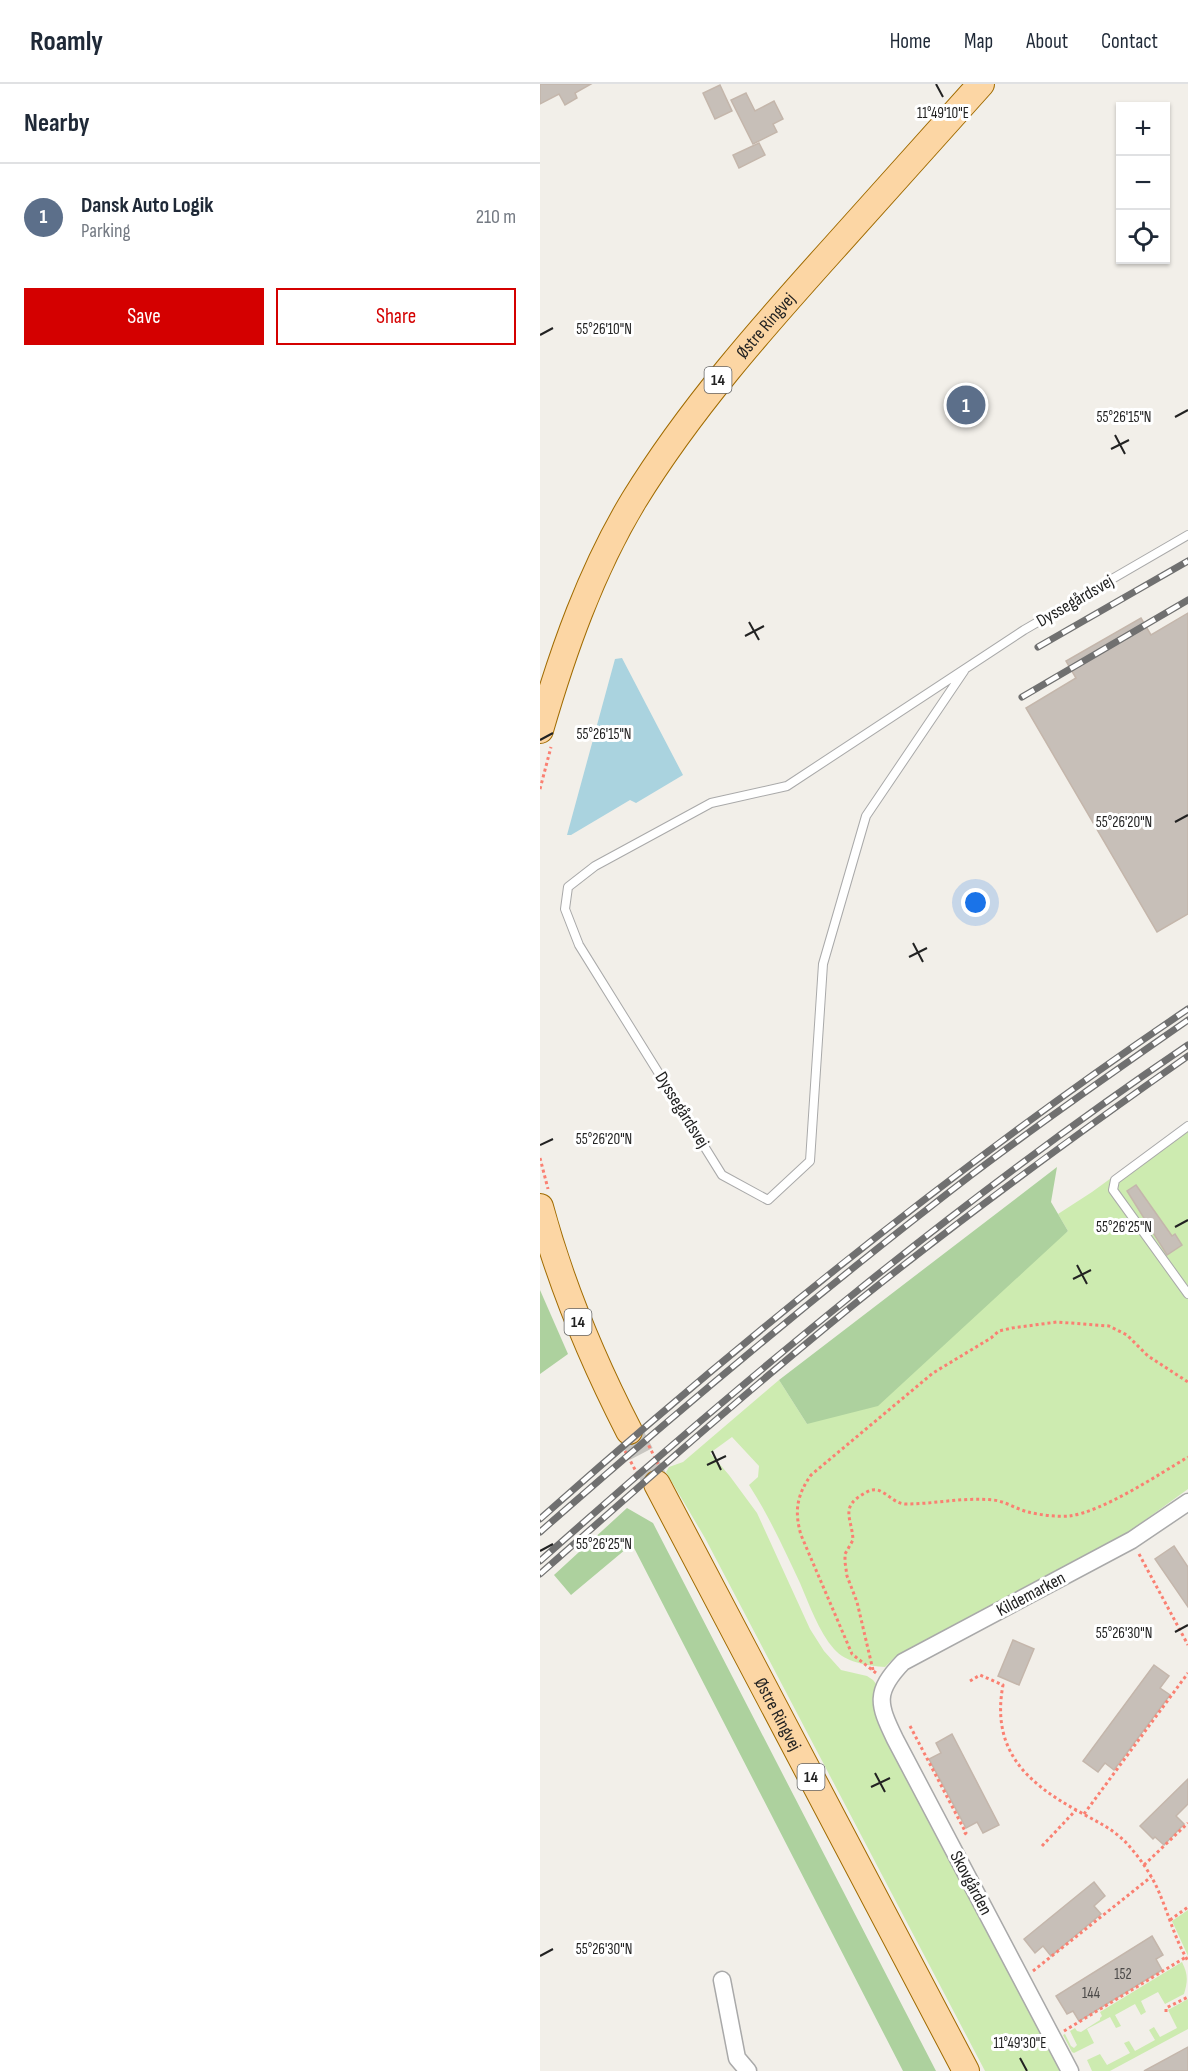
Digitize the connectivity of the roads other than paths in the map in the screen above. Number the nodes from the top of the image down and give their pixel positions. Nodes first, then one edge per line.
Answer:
1 (981, 84) edge
2 (1188, 535) edge
3 (964, 671) junction
4 (546, 738) edge
5 (1188, 1126) edge
6 (540, 1207) edge
7 (1188, 1294) edge
8 (629, 1431) tunnel mouth
9 (657, 1484) tunnel mouth
10 (1187, 1505) edge
11 (881, 1681) joint
12 (722, 1980) dead end
13 (748, 2071) edge
14 (966, 2071) edge
15 (1070, 2071) edge

1 - 4 main road, Østre Ringvej / 14
2 - 3 lane, Dyssegårdsvej
3 - 3 lane, Dyssegårdsvej
5 - 7 lane
6 - 8 main road, 14
9 - 14 main road, Østre Ringvej / 14
10 - 11 street, Kildemarken
11 - 15 street, Skovgården
12 - 13 street

